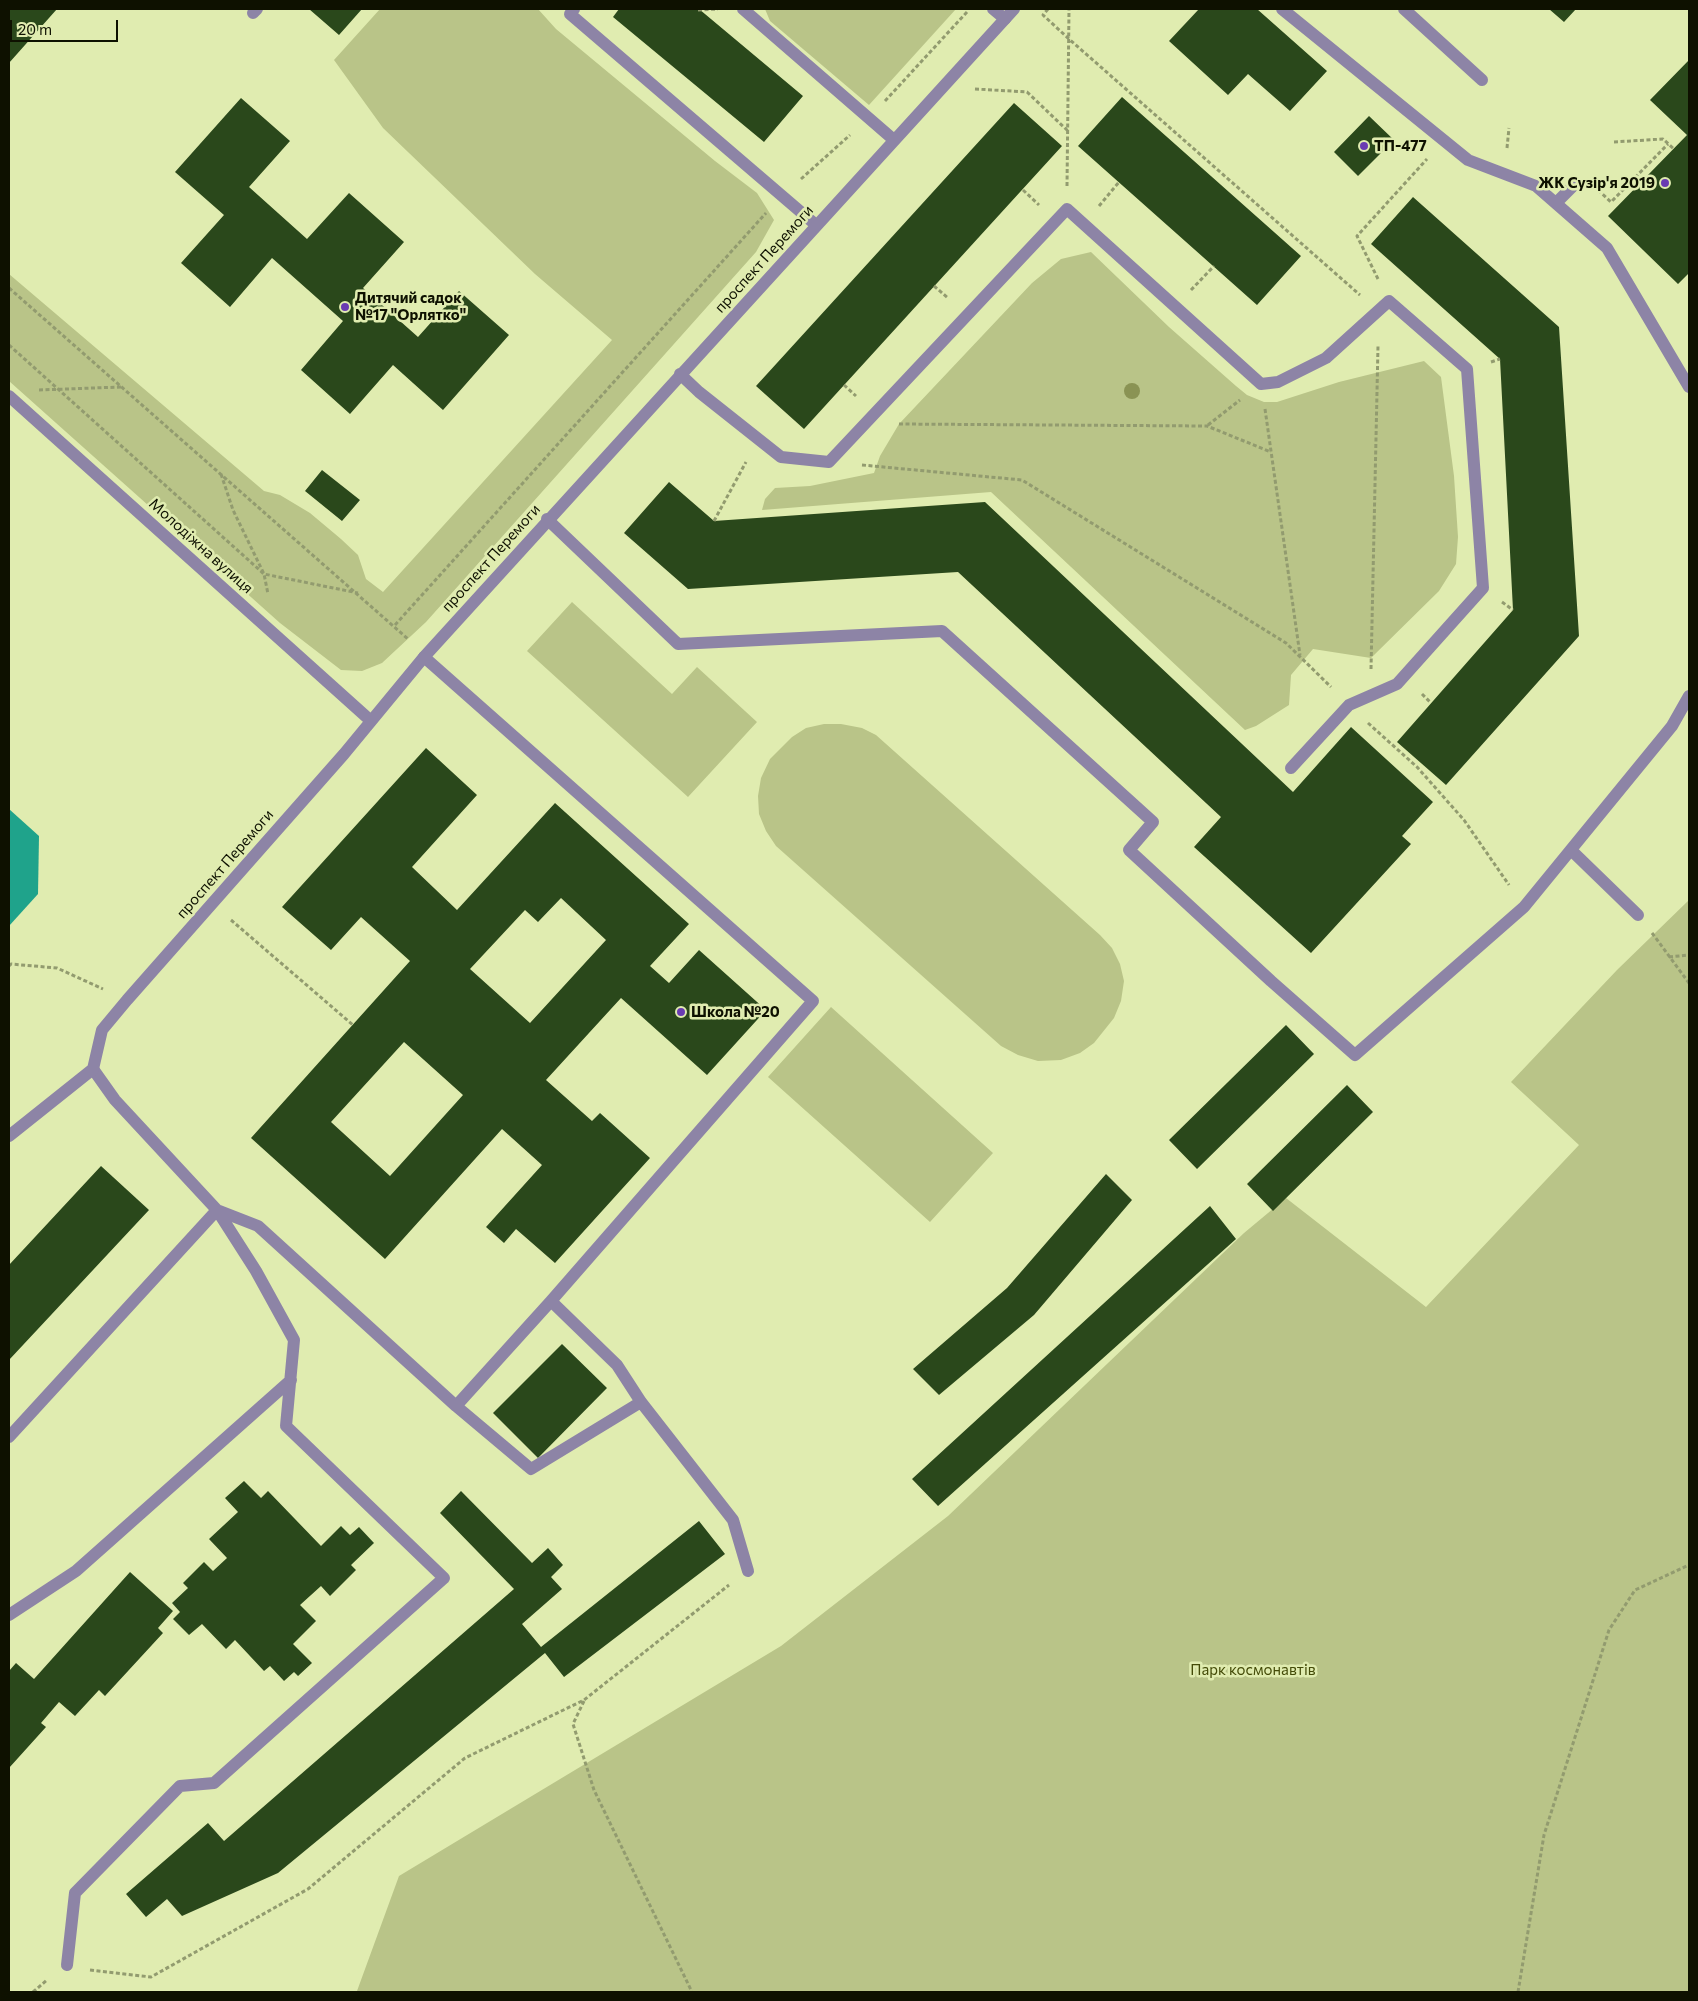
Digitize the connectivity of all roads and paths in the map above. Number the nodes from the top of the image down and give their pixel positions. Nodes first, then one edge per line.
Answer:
1 (574, 9) edge
2 (721, 9) edge
3 (743, 9) edge
4 (970, 9) edge
5 (993, 9) edge
6 (1014, 9) edge
7 (1048, 9) edge
8 (1069, 9) edge
9 (1282, 9) edge
10 (1404, 9) edge
11 (698, 10) edge
12 (1005, 19) junction
13 (1069, 39) junction
14 (1482, 80) dead end
15 (974, 89) dead end
16 (869, 118) junction
17 (1068, 131) junction
18 (894, 140) junction
19 (1444, 140) junction
20 (1614, 142) dead end
21 (1668, 144) junction
22 (1674, 149) dead end
23 (1575, 184) dead end
24 (1618, 195) dead end
25 (781, 197) junction
26 (1556, 203) junction
27 (1067, 209) junction
28 (816, 225) junction
29 (1214, 266) dead end
30 (9, 288) edge
31 (1389, 301) junction
32 (1175, 306) junction
33 (1378, 311) junction
34 (9, 345) edge
35 (680, 374) junction
36 (1261, 384) junction
37 (121, 387) junction
38 (1689, 387) edge
39 (57, 389) junction
40 (29, 390) dead end
41 (9, 396) edge
42 (899, 424) dead end
43 (1207, 426) junction
44 (758, 439) junction
45 (1271, 452) junction
46 (830, 462) junction
47 (221, 474) junction
48 (547, 520) junction
49 (714, 521) dead end
50 (264, 574) junction
51 (358, 593) junction
52 (395, 625) junction
53 (276, 636) junction
54 (409, 639) dead end
55 (1300, 656) junction
56 (424, 657) junction
57 (1370, 695) junction
58 (1689, 696) edge
59 (1349, 705) junction
60 (371, 721) junction
61 (1292, 768) dead end
62 (1572, 851) junction
63 (1524, 907) junction
64 (1638, 915) joint
65 (227, 916) dead end
66 (1689, 955) edge
67 (1668, 957) junction
68 (9, 966) edge
69 (1689, 983) edge
70 (126, 1000) junction
71 (353, 1025) dead end
72 (93, 1069) junction
73 (9, 1136) edge
74 (216, 1210) junction
75 (551, 1301) junction
76 (291, 1380) junction
77 (641, 1402) junction
78 (456, 1406) junction
79 (9, 1437) edge
80 (1689, 1565) edge
81 (748, 1571) joint
82 (9, 1615) edge
83 (584, 1700) junction
84 (67, 1965) joint
85 (692, 1992) edge
86 (1518, 1992) edge

1 - 25 street
2 - 11 path
3 - 16 street
4 - 16 path
5 - 12 street
6 - 12 street, проспект Перемоги
7 - 13 path
8 - 13 path
9 - 19 street
10 - 14 street
12 - 18 street, проспект Перемоги
13 - 17 path
13 - 33 path
15 - 17 path
16 - 18 street
16 - 25 path
17 - 27 path
18 - 28 street, проспект Перемоги
19 - 26 street
19 - 31 path
20 - 21 path
21 - 22 path
21 - 24 path
23 - 26 street
25 - 28 street
25 - 52 path
26 - 38 street
27 - 32 street
27 - 46 street
28 - 35 street, проспект Перемоги
29 - 32 path
30 - 37 path
31 - 33 street
31 - 57 street
32 - 36 street
33 - 36 street
33 - 57 path
34 - 39 path
35 - 44 street
35 - 48 street, проспект Перемоги
36 - 43 path
36 - 45 path
37 - 39 path
37 - 47 path
39 - 40 path
39 - 50 path
41 - 53 street, Молодіжна вулиця
42 - 43 path
43 - 45 path
44 - 46 street
44 - 49 path
45 - 55 path
46 - 55 path
47 - 50 path
47 - 51 path
48 - 56 street, проспект Перемоги
48 - 63 street
50 - 51 path
50 - 53 path
51 - 52 path
52 - 54 path
53 - 60 street, Молодіжна вулиця
55 - 59 path
56 - 60 street, проспект Перемоги
56 - 75 street
57 - 59 street
58 - 62 street
59 - 61 street
59 - 63 path
60 - 70 street, проспект Перемоги
62 - 63 street
62 - 64 street
64 - 67 path
65 - 71 path
66 - 67 path
67 - 69 path
68 - 70 path
70 - 72 street, проспект Перемоги
72 - 73 street
72 - 74 street
74 - 76 street
74 - 78 street
74 - 79 street
75 - 77 street
75 - 78 street
76 - 82 street
76 - 84 street
77 - 78 street
77 - 81 street
80 - 86 path
81 - 83 path
83 - 84 path
83 - 85 path

